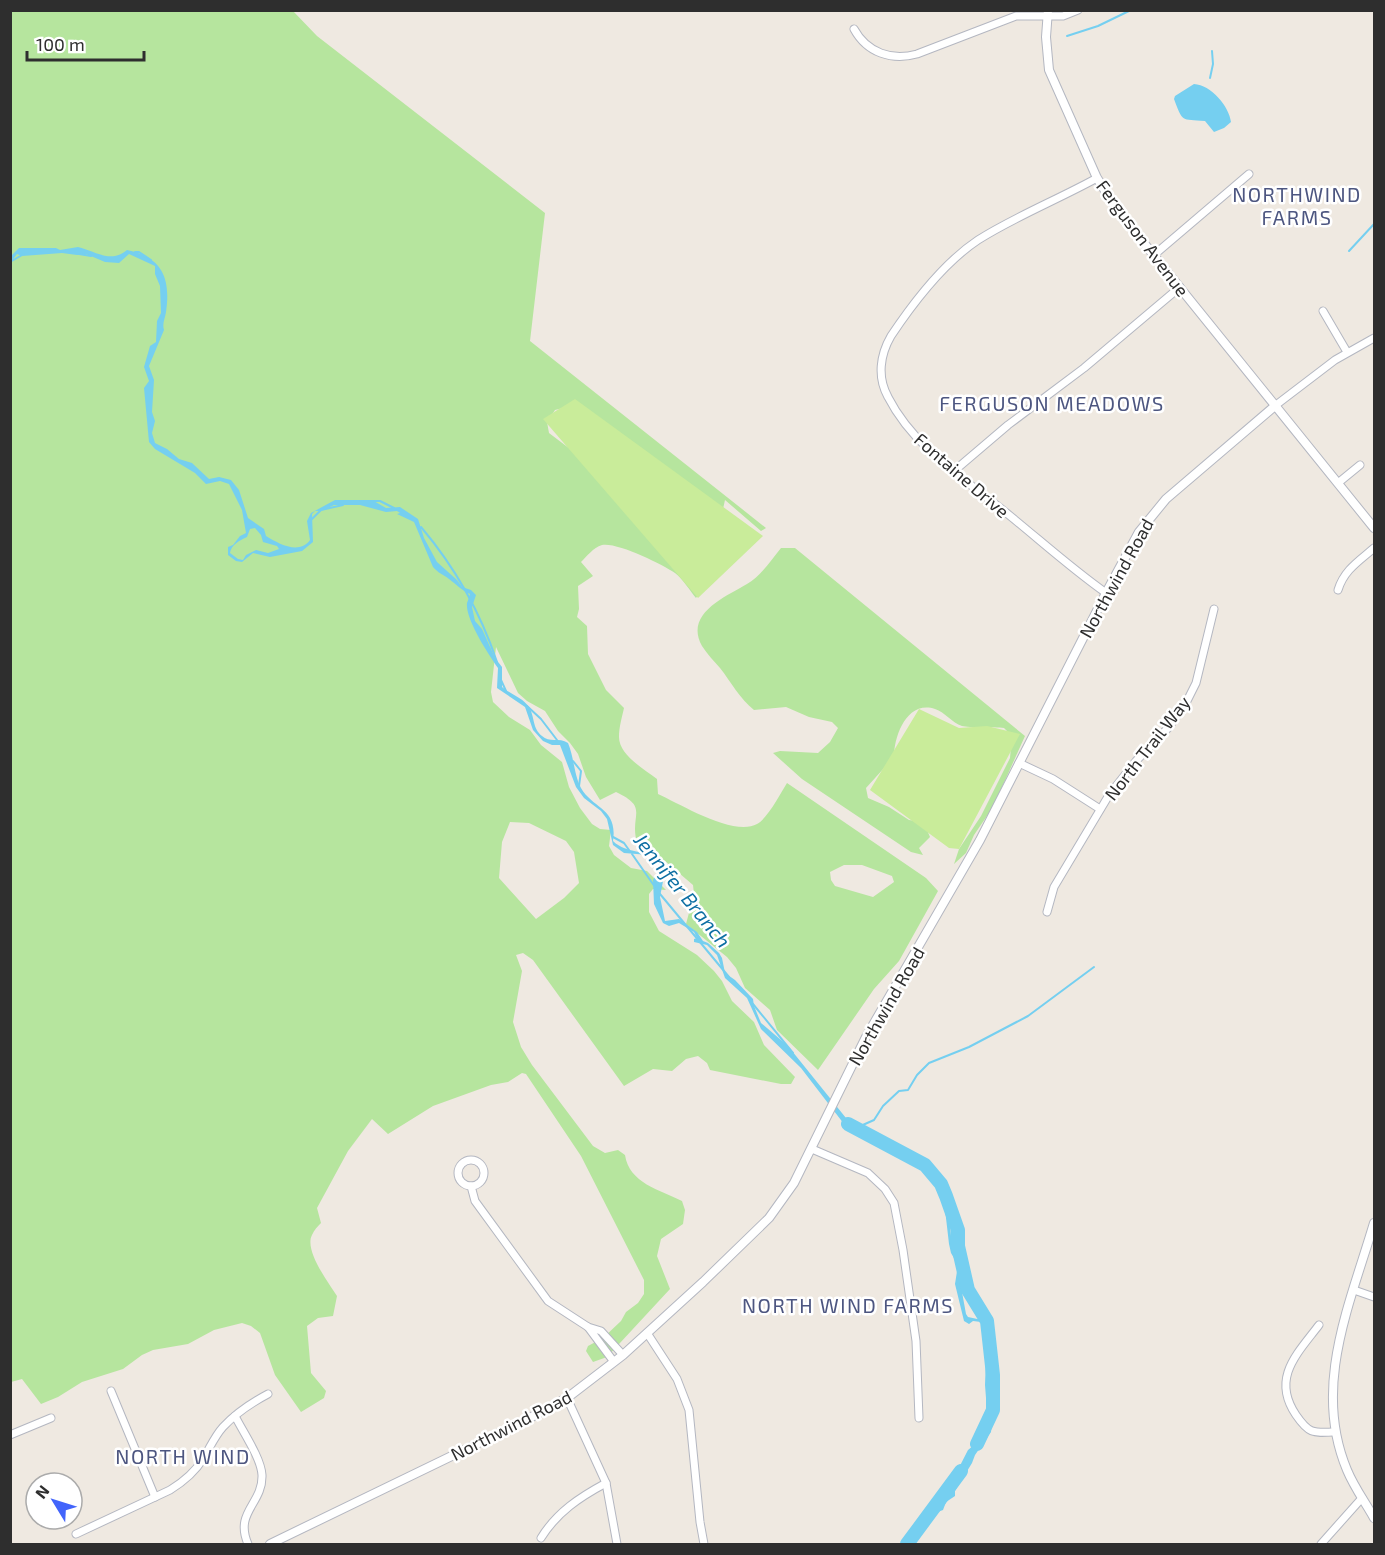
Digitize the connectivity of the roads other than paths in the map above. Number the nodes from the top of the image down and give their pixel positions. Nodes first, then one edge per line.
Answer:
1 (1078, 10) edge
2 (1048, 13) edge
3 (854, 29) dead end
4 (1249, 174) dead end
5 (1097, 178) junction
6 (1154, 255) junction
7 (1180, 287) junction
8 (1323, 311) dead end
9 (1374, 338) edge
10 (1347, 352) junction
11 (1276, 405) junction
12 (1360, 465) dead end
13 (954, 471) junction
14 (1338, 483) junction
15 (1374, 528) edge
16 (1374, 548) edge
17 (1338, 590) dead end
18 (1106, 593) junction
19 (1214, 609) dead end
20 (1019, 764) junction
21 (1100, 809) junction
22 (1047, 912) dead end
23 (812, 1149) junction
24 (471, 1186) dead end
25 (1374, 1223) edge
26 (1354, 1290) junction
27 (1374, 1297) edge
28 (1319, 1325) dead end
29 (588, 1327) junction
30 (647, 1333) junction
31 (623, 1354) junction
32 (614, 1362) junction
33 (111, 1391) dead end
34 (268, 1394) dead end
35 (567, 1398) junction
36 (235, 1416) junction
37 (51, 1418) dead end
38 (919, 1418) dead end
39 (1335, 1432) junction
40 (10, 1435) edge
41 (606, 1483) junction
42 (154, 1497) junction
43 (1362, 1498) junction
44 (1374, 1518) edge
45 (76, 1534) dead end
46 (542, 1538) dead end
47 (248, 1545) edge
48 (270, 1545) edge
49 (617, 1545) edge
50 (704, 1545) edge
51 (1321, 1545) edge

1 - 2 street
2 - 3 street
2 - 5 street, Ferguson Avenue
4 - 6 street
5 - 6 street, Ferguson Avenue
5 - 13 street, Fontaine Drive
6 - 7 street, Ferguson Avenue
7 - 11 street, Ferguson Avenue
7 - 13 street
8 - 10 street
9 - 10 street, Northwind Road
10 - 11 street, Northwind Road
11 - 14 street, Ferguson Avenue
11 - 18 street, Northwind Road
12 - 14 street
13 - 18 street, Fontaine Drive
14 - 15 street, Ferguson Avenue
16 - 17 street
18 - 20 street, Northwind Road
19 - 21 street, North Trail Way
20 - 21 street
20 - 23 street, Northwind Road
21 - 22 street, North Trail Way
23 - 30 street, Northwind Road
23 - 38 street
24 - 29 street
25 - 26 street
26 - 27 street
26 - 39 street
28 - 39 street
29 - 31 street
29 - 32 street
30 - 31 street, Northwind Road
30 - 50 street
31 - 32 street, Northwind Road
32 - 35 street, Northwind Road
33 - 42 street
34 - 36 street
35 - 41 street
35 - 48 street, Northwind Road
36 - 42 street
36 - 47 street
37 - 40 street
39 - 43 street
41 - 46 street
41 - 49 street
42 - 45 street
43 - 44 street
43 - 51 street

